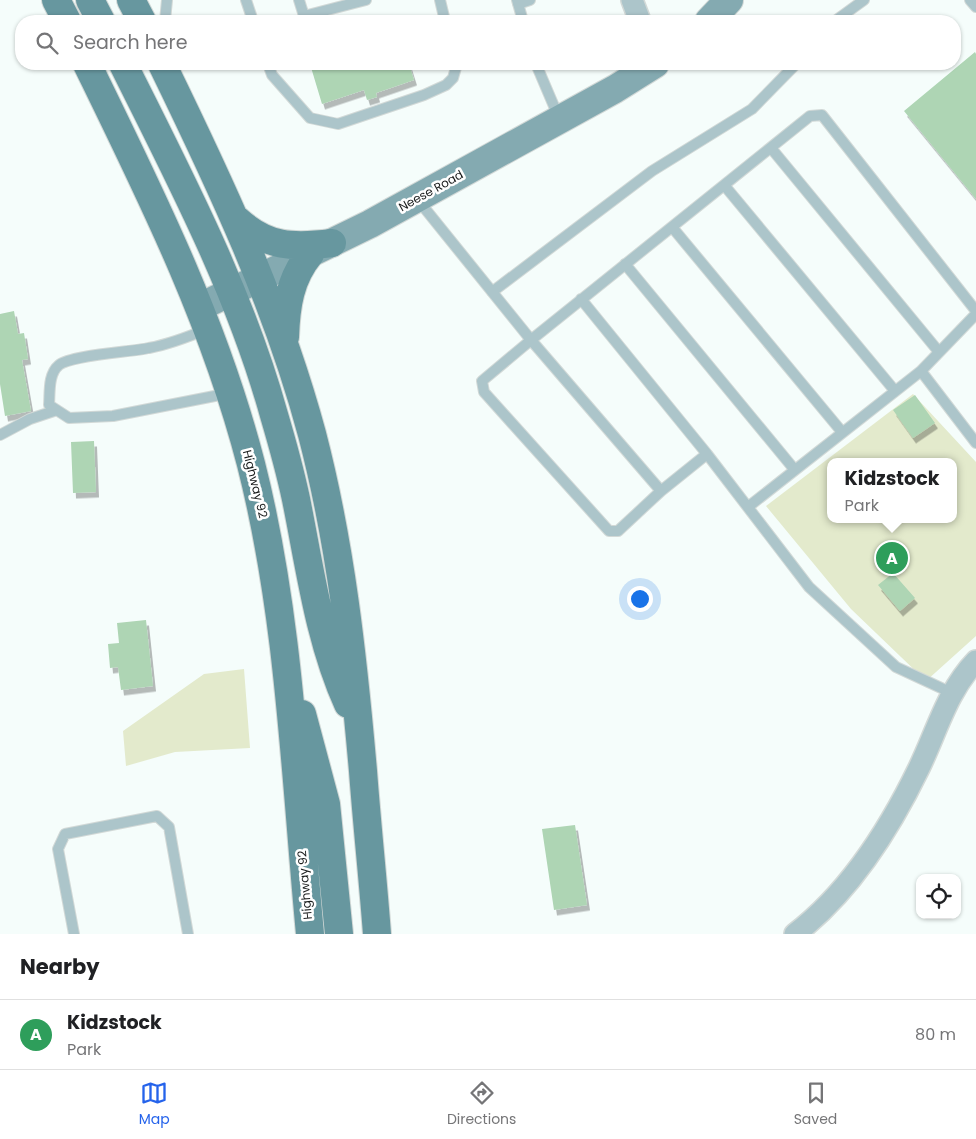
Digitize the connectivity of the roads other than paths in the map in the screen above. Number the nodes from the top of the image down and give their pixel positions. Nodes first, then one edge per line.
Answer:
1 (56, 0) edge
2 (90, 0) edge
3 (132, 0) edge
4 (167, 0) edge
5 (246, 0) edge
6 (299, 0) edge
7 (366, 0) edge
8 (440, 0) edge
9 (530, 0) edge
10 (632, 0) edge
11 (729, 0) edge
12 (864, 0) edge
13 (970, 0) edge
14 (518, 2) edge
15 (976, 7) edge
16 (64, 15) edge
17 (99, 15) edge
18 (139, 15) edge
19 (166, 15) edge
20 (251, 15) edge
21 (304, 15) edge
22 (308, 15) edge
23 (444, 15) edge
24 (521, 15) edge
25 (638, 15) edge
26 (715, 15) edge
27 (843, 15) edge
28 (90, 70) edge
29 (126, 70) edge
30 (165, 70) edge
31 (270, 70) edge
32 (455, 70) edge
33 (539, 70) edge
34 (644, 70) edge
35 (790, 70) edge
36 (560, 120) junction
37 (771, 148) junction
38 (724, 185) junction
39 (417, 199) junction
40 (237, 220) junction
41 (672, 227) junction
42 (321, 249) junction
43 (626, 264) junction
44 (260, 278) junction
45 (232, 292) junction
46 (492, 292) junction
47 (581, 299) junction
48 (976, 312) edge
49 (204, 318) junction
50 (531, 340) junction
51 (284, 346) junction
52 (940, 352) junction
53 (921, 372) junction
54 (895, 391) junction
55 (230, 393) junction
56 (57, 410) junction
57 (842, 432) junction
58 (0, 435) edge
59 (976, 443) edge
60 (707, 454) junction
61 (794, 468) junction
62 (661, 491) junction
63 (748, 507) junction
64 (976, 661) edge
65 (286, 671) junction
66 (952, 693) junction
67 (359, 728) junction
68 (374, 898) junction
69 (74, 934) edge
70 (188, 934) edge
71 (310, 934) edge
72 (339, 934) edge
73 (377, 934) edge
74 (389, 934) edge
75 (795, 934) edge

1 - 16 main road
2 - 17 main road
3 - 18 main road
4 - 19 lane
5 - 20 lane
6 - 21 lane
7 - 22 lane
8 - 23 lane
9 - 14 lane
10 - 25 street
11 - 26 street
12 - 27 lane
13 - 15 lane
14 - 24 lane
28 - 49 main road, Highway 92
29 - 45 main road
30 - 40 main road
31 - 32 lane
33 - 36 lane
34 - 36 street, Neese Road
35 - 46 lane
36 - 39 street, Neese Road
37 - 38 lane
37 - 48 lane
37 - 52 lane
38 - 41 lane
38 - 54 lane
39 - 42 street, Neese Road
39 - 46 lane
40 - 42 main road
40 - 44 main road
41 - 43 lane
41 - 57 lane
42 - 44 street, Neese Road
42 - 51 main road
43 - 47 lane
43 - 61 lane
44 - 45 street, Neese Road
44 - 51 main road
45 - 49 street, Neese Road
45 - 67 main road
46 - 50 lane
47 - 50 lane
47 - 60 lane
48 - 52 lane
49 - 55 main road, Highway 92
49 - 56 lane
50 - 62 lane
50 - 62 lane
51 - 67 main road
52 - 53 lane
53 - 54 lane
53 - 59 lane
54 - 57 lane
55 - 56 lane
55 - 65 main road, Highway 92
56 - 58 lane
57 - 61 lane
60 - 62 lane
60 - 63 lane
61 - 63 lane
63 - 66 lane
64 - 66 street
65 - 71 main road, Highway 92
65 - 72 main road
66 - 75 street
67 - 68 main road
68 - 73 main road
68 - 74 main road
69 - 70 lane

